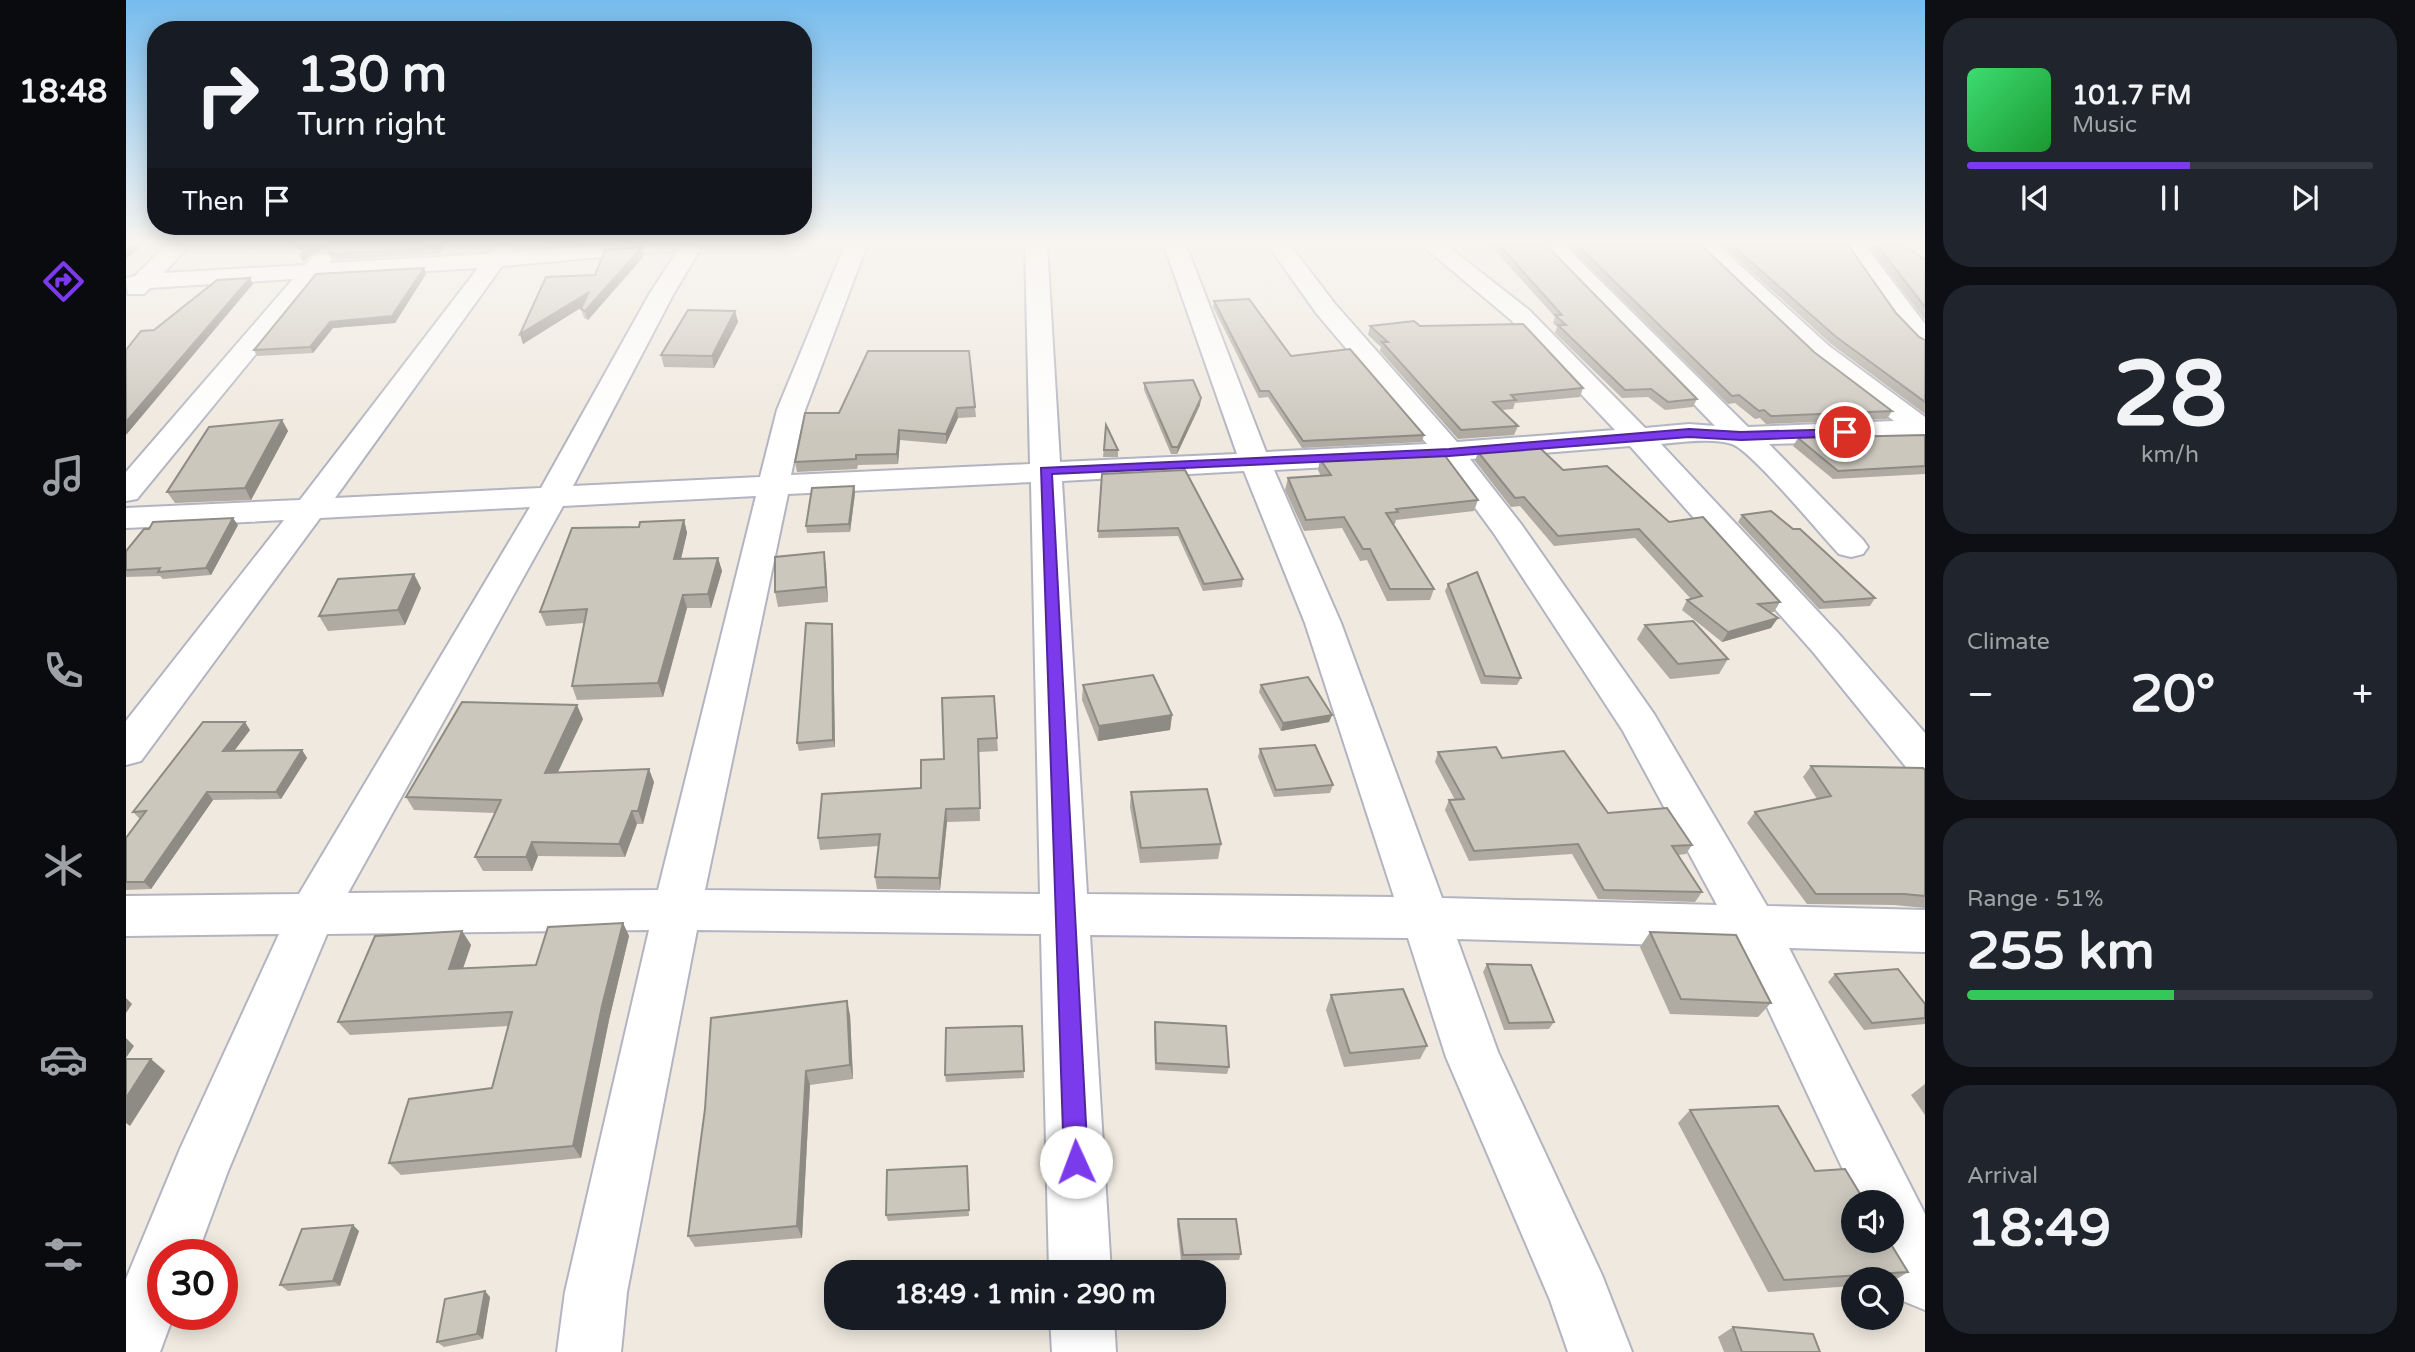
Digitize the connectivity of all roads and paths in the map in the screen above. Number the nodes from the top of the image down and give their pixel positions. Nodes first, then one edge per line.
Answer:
1 (280, 308) edge
2 (459, 308) edge
3 (654, 308) edge
4 (831, 308) edge
5 (1039, 308) edge
6 (1198, 308) edge
7 (1325, 308) edge
8 (1511, 308) edge
9 (1614, 308) edge
10 (1772, 308) edge
11 (1898, 308) edge
12 (1925, 340) edge
13 (1924, 430) edge
14 (1637, 436) junction
15 (1741, 436) junction
16 (1449, 452) junction
17 (1255, 462) junction
18 (1046, 470) junction
19 (774, 486) junction
20 (126, 492) edge
21 (552, 497) junction
22 (309, 508) junction
23 (126, 517) edge
24 (1851, 547) dead end
25 (126, 750) edge
26 (1925, 761) edge
27 (677, 910) junction
28 (1066, 913) junction
29 (126, 916) edge
30 (311, 916) junction
31 (1424, 918) junction
32 (1754, 926) junction
33 (1925, 931) edge
34 (1882, 1190) edge
35 (1904, 1236) edge
36 (172, 1239) edge
37 (1080, 1260) edge
38 (1925, 1279) edge
39 (147, 1304) edge
40 (1083, 1330) edge
41 (128, 1352) edge
42 (589, 1352) edge
43 (1084, 1352) edge
44 (1600, 1352) edge

1 - 20 street
2 - 22 street
3 - 21 street
4 - 19 street
5 - 18 street
6 - 17 street
7 - 16 street
8 - 14 street
9 - 15 street
10 - 13 street
11 - 12 street
13 - 15 street
14 - 15 street
14 - 16 street
14 - 26 street
15 - 24 street
16 - 17 street
16 - 32 street
17 - 18 street
17 - 31 street
18 - 19 street
18 - 28 street
19 - 21 street
19 - 27 street
21 - 22 street
21 - 30 street
22 - 23 street
22 - 25 street
27 - 28 street
27 - 30 street
27 - 42 street
28 - 31 street
28 - 37 street
29 - 30 street
30 - 36 street
31 - 32 street
31 - 44 street
32 - 33 street
32 - 34 street
35 - 38 street
39 - 41 street
40 - 43 street

